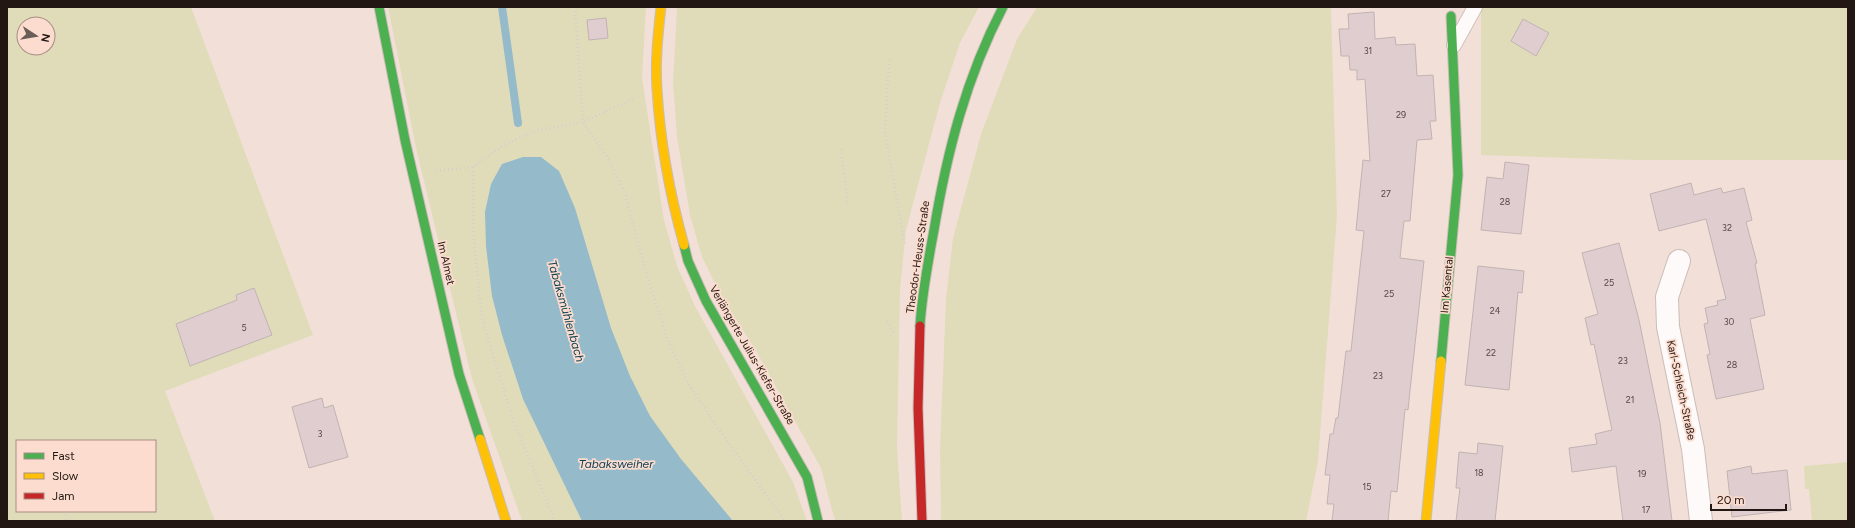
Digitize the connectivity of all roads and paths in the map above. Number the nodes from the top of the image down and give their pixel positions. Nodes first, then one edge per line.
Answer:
1 (379, 7) edge
2 (575, 7) edge
3 (661, 7) edge
4 (1003, 7) edge
5 (1474, 7) edge
6 (1451, 16) dead end
7 (1452, 49) junction
8 (889, 60) dead end
9 (657, 88) junction
10 (583, 122) junction
11 (841, 150) dead end
12 (473, 167) junction
13 (413, 175) junction
14 (848, 205) dead end
15 (903, 240) dead end
16 (1679, 261) dead end
17 (506, 521) edge
18 (555, 521) edge
19 (785, 521) edge
20 (818, 521) edge
21 (922, 521) edge
22 (1426, 521) edge
23 (1702, 521) edge

1 - 13 street, Im Almet
2 - 10 path
3 - 9 street, Verlängerte Julius-Kiefer-Straße
4 - 21 street, Theodor-Heuss-Straße
5 - 7 lane
6 - 7 street, Im Kasental
7 - 22 street, Im Kasental
8 - 15 path
9 - 10 path
9 - 20 street, Verlängerte Julius-Kiefer-Straße
10 - 12 path
10 - 19 path
11 - 14 path
12 - 13 path
12 - 18 path
13 - 17 street, Im Almet
16 - 23 street, Karl-Schleich-Straße

